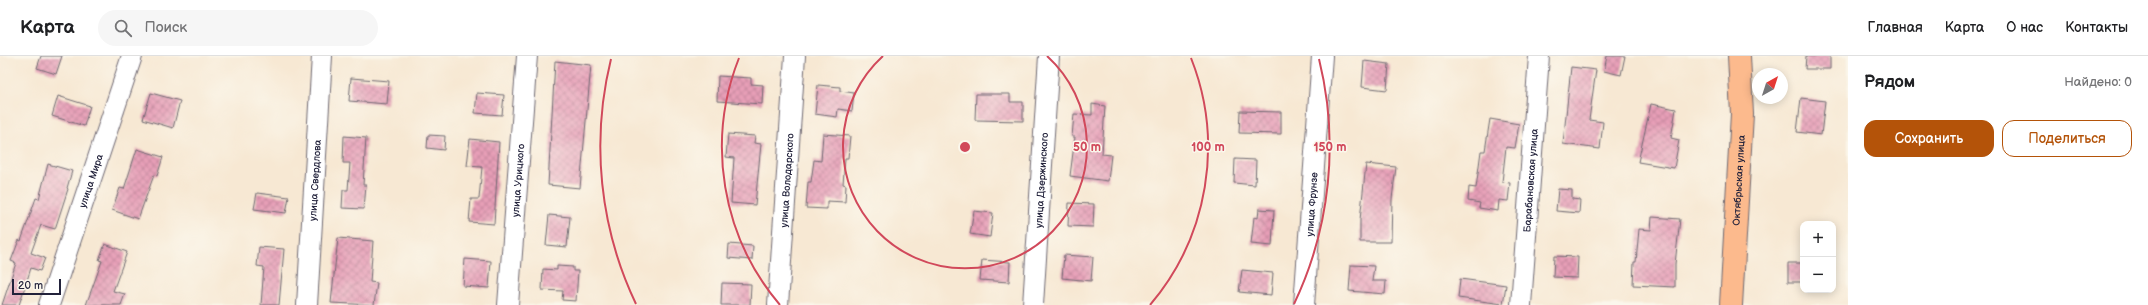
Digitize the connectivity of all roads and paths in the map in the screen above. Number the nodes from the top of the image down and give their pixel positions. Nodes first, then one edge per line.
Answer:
1 (132, 56) edge
2 (322, 56) edge
3 (527, 56) edge
4 (795, 56) edge
5 (1049, 56) edge
6 (1322, 56) edge
7 (1539, 56) edge
8 (1739, 56) edge
9 (49, 305) edge
10 (307, 305) edge
11 (508, 305) edge
12 (778, 305) edge
13 (1033, 305) edge
14 (1304, 305) edge
15 (1521, 305) edge
16 (1731, 305) edge

1 - 9 street, улица Мира
2 - 10 street, улица Свердлова
3 - 11 street, улица Урицкого
4 - 12 street, улица Володарского
5 - 13 street, улица Дзержинского
6 - 14 street, улица Фрунзе
7 - 15 street, Барабановская улица
8 - 16 main road, Октябрьская улица

